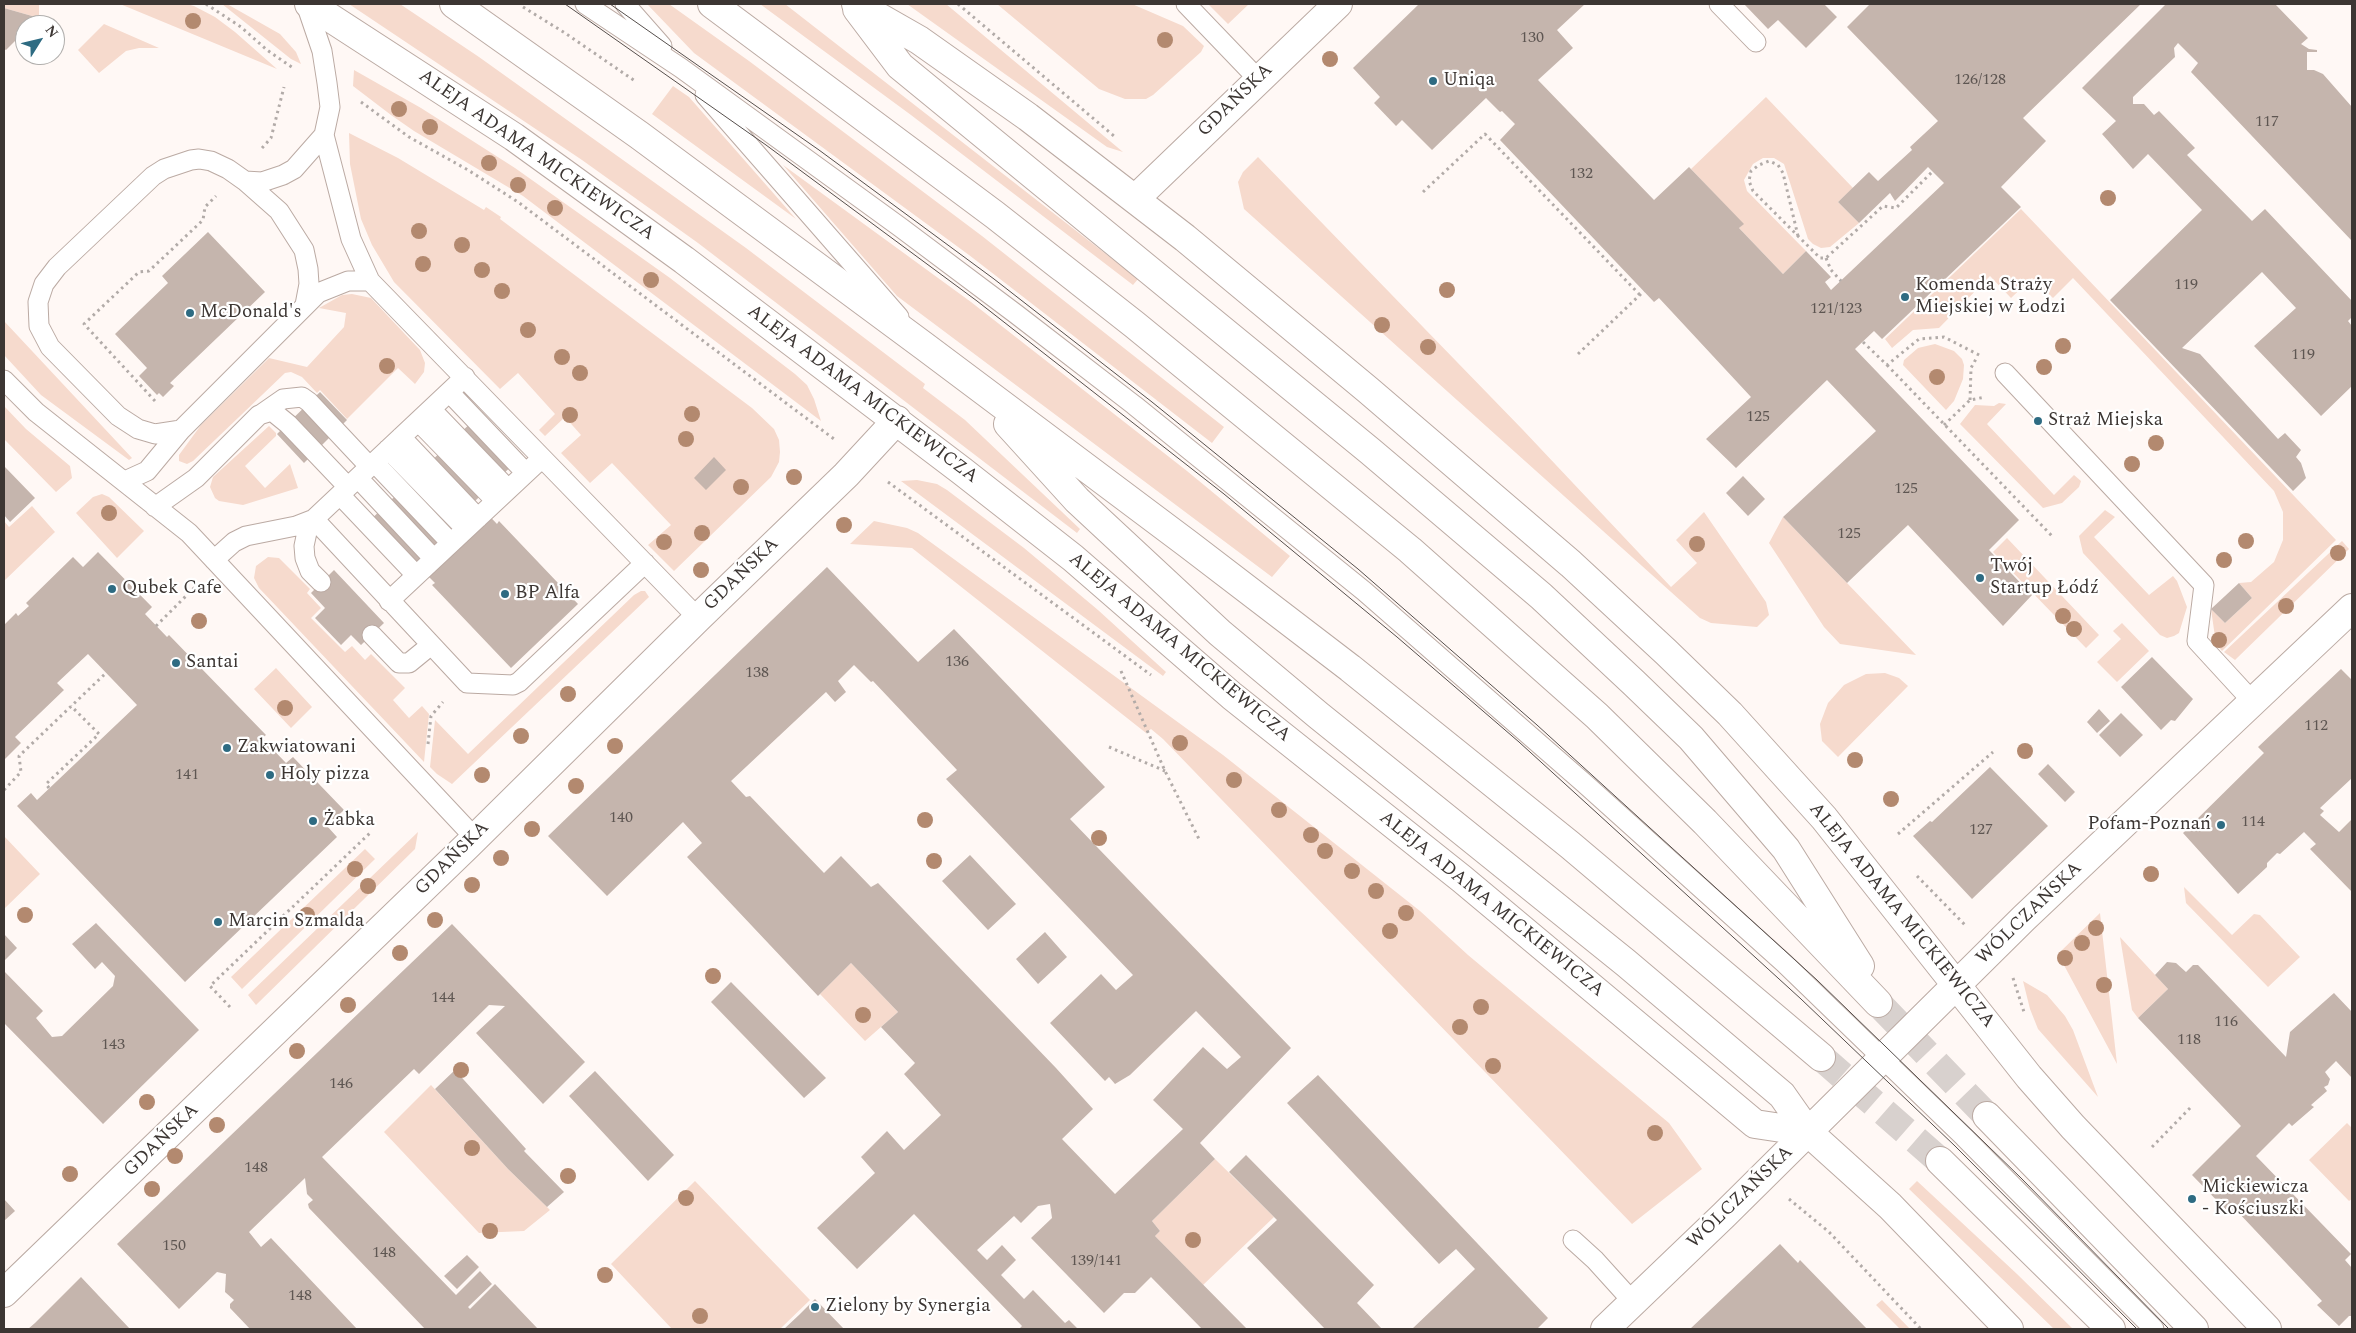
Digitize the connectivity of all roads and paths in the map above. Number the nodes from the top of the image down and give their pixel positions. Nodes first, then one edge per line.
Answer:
1 (206, 4) edge
2 (307, 4) edge
3 (454, 4) edge
4 (518, 4) edge
5 (585, 4) edge
6 (625, 4) edge
7 (712, 4) edge
8 (854, 4) edge
9 (1186, 4) edge
10 (1338, 4) edge
11 (1719, 4) edge
12 (1756, 42) dead end
13 (681, 68) junction
14 (1258, 79) junction
15 (635, 81) dead end
16 (327, 83) junction
17 (284, 87) dead end
18 (324, 135) junction
19 (1932, 172) dead end
20 (241, 178) junction
21 (1423, 192) dead end
22 (1136, 199) junction
23 (1798, 236) junction
24 (1826, 258) junction
25 (370, 281) junction
26 (1841, 281) dead end
27 (1644, 292) dead end
28 (1640, 295) junction
29 (305, 305) junction
30 (1863, 342) dead end
31 (924, 346) junction
32 (1578, 354) dead end
33 (1978, 354) junction
34 (1887, 365) junction
35 (2005, 374) junction
36 (964, 376) junction
37 (465, 377) junction
38 (4, 380) edge
39 (449, 392) junction
40 (1970, 400) junction
41 (425, 415) junction
42 (259, 416) junction
43 (897, 420) junction
44 (1944, 425) junction
45 (181, 430) junction
46 (395, 443) junction
47 (542, 458) junction
48 (861, 460) junction
49 (526, 473) junction
50 (358, 478) junction
51 (125, 481) junction
52 (502, 495) junction
53 (155, 507) junction
54 (314, 519) junction
55 (472, 523) junction
56 (2052, 536) dead end
57 (451, 543) junction
58 (434, 559) junction
59 (216, 562) junction
60 (645, 563) junction
61 (416, 575) junction
62 (321, 582) dead end
63 (389, 601) junction
64 (2352, 608) edge
65 (698, 618) junction
66 (156, 626) dead end
67 (372, 635) dead end
68 (430, 645) junction
69 (1121, 672) dead end
70 (106, 673) dead end
71 (464, 679) junction
72 (1158, 680) dead end
73 (2253, 702) junction
74 (71, 706) junction
75 (1109, 747) dead end
76 (1993, 752) dead end
77 (1165, 771) junction
78 (424, 784) junction
79 (49, 788) dead end
80 (4, 790) edge
81 (372, 831) dead end
82 (1898, 834) dead end
83 (474, 837) junction
84 (1200, 841) dead end
85 (1956, 985) junction
86 (230, 1007) dead end
87 (1821, 1057) tunnel mouth
88 (1882, 1058) junction
89 (2192, 1106) dead end
90 (1987, 1116) tunnel mouth
91 (1808, 1132) junction
92 (2152, 1147) dead end
93 (1940, 1161) tunnel mouth
94 (1763, 1177) junction
95 (1573, 1240) dead end
96 (4, 1293) edge
97 (1633, 1302) junction
98 (1605, 1329) edge
99 (1921, 1329) edge
100 (2009, 1329) edge
101 (2111, 1329) edge
102 (2154, 1329) edge
103 (2194, 1329) edge
104 (2267, 1329) edge

1 - 16 path
2 - 16 lane
2 - 43 main road, ALEJA ADAMA MICKIEWICZA
3 - 31 main road
4 - 15 path
5 - 13 lane
6 - 13 lane
7 - 8 main road
8 - 22 main road, ALEJA ADAMA MICKIEWICZA
9 - 14 lane
10 - 14 main road, GDAŃSKA
11 - 12 lane
13 - 31 lane
13 - 88 lane
14 - 22 main road, GDAŃSKA
16 - 18 lane
16 - 48 path
17 - 20 path
18 - 20 lane
18 - 25 lane
19 - 24 path
20 - 29 lane
20 - 45 path
20 - 45 lane
21 - 28 path
22 - 85 main road, ALEJA ADAMA MICKIEWICZA
23 - 23 path
23 - 24 path
24 - 26 path
25 - 29 lane
25 - 37 lane
27 - 28 path
28 - 32 path
29 - 45 lane
30 - 34 path
31 - 36 main road
33 - 34 path
33 - 35 path
33 - 40 path
34 - 44 path
35 - 40 path
35 - 73 lane
36 - 87 main road
36 - 91 main road
37 - 39 lane
37 - 47 lane
38 - 51 lane
39 - 41 lane
39 - 49 lane
40 - 44 path
41 - 46 lane
41 - 52 lane
42 - 50 lane
42 - 50 lane
42 - 53 lane
43 - 48 main road, GDAŃSKA
43 - 91 main road, ALEJA ADAMA MICKIEWICZA
44 - 56 path
45 - 51 lane
46 - 50 lane
46 - 55 lane
47 - 49 lane
47 - 60 lane
48 - 65 main road, GDAŃSKA
48 - 72 path
49 - 52 lane
50 - 54 lane
50 - 57 lane
50 - 58 lane
50 - 61 lane
51 - 53 lane
52 - 55 lane
53 - 59 lane
54 - 59 lane
54 - 62 lane
54 - 63 lane
55 - 57 lane
57 - 58 lane
58 - 61 lane
59 - 66 path
59 - 78 lane
60 - 65 lane
60 - 71 lane
61 - 63 lane
63 - 68 lane
64 - 73 main road, WÓLCZAŃSKA
65 - 83 main road, GDAŃSKA
67 - 68 lane
68 - 71 lane
69 - 77 path
70 - 74 path
71 - 78 path
73 - 85 main road, WÓLCZAŃSKA
74 - 79 path
74 - 80 path
75 - 77 path
76 - 82 path
77 - 84 path
78 - 83 lane
81 - 86 path
83 - 96 main road, GDAŃSKA
85 - 88 main road, WÓLCZAŃSKA
85 - 104 main road, ALEJA ADAMA MICKIEWICZA
88 - 91 main road, WÓLCZAŃSKA
88 - 102 lane
89 - 92 path
90 - 103 main road
91 - 94 main road, WÓLCZAŃSKA
91 - 100 main road
93 - 101 main road
94 - 97 main road, WÓLCZAŃSKA
94 - 99 path
95 - 97 lane
97 - 98 main road, WÓLCZAŃSKA

